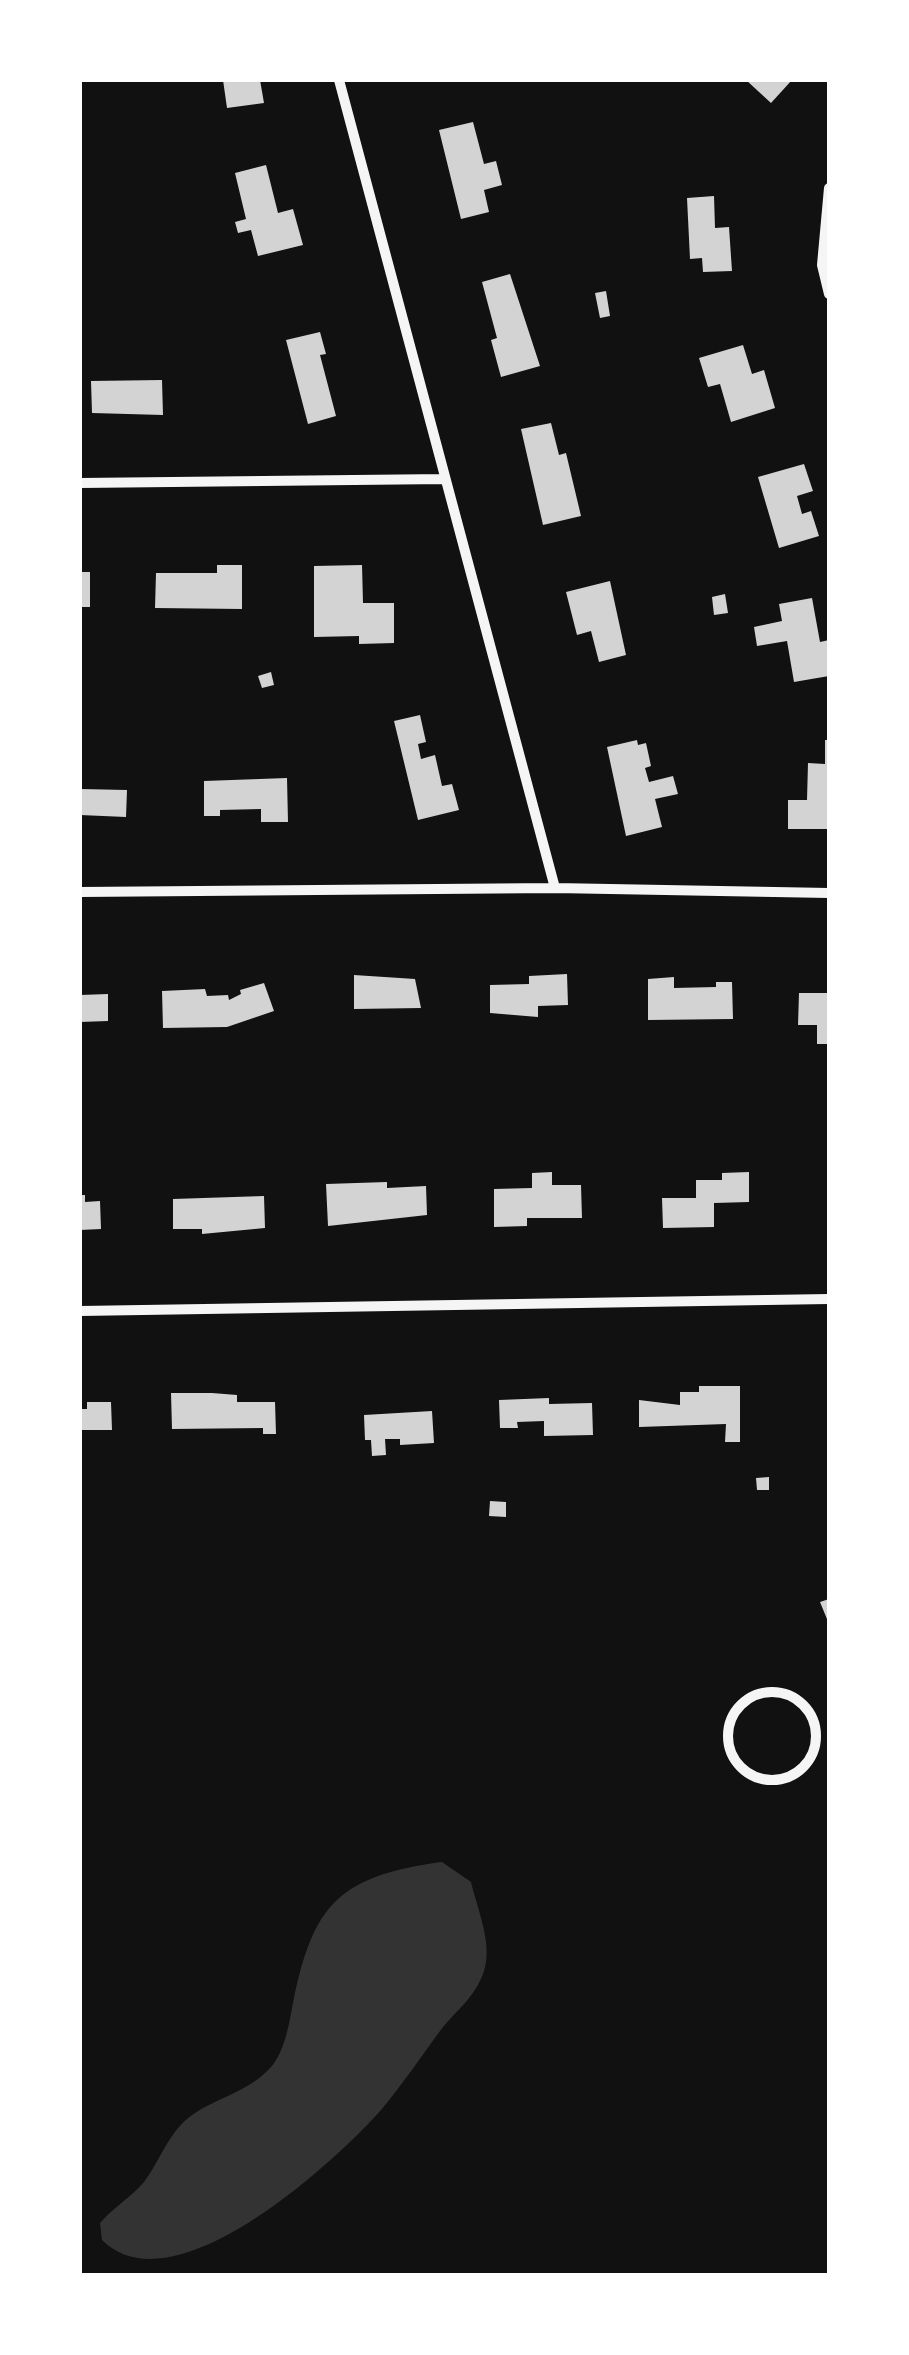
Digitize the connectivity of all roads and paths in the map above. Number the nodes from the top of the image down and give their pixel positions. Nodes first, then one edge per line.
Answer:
1 (339, 80) edge
2 (829, 188) edge
3 (829, 294) edge
4 (446, 479) junction
5 (80, 483) edge
6 (555, 888) junction
7 (80, 892) edge
8 (829, 893) edge
9 (829, 1299) edge
10 (80, 1312) edge
11 (816, 1729) junction
12 (829, 1729) edge

1 - 4 street
2 - 3 street
4 - 5 street
4 - 6 street
6 - 7 street
6 - 8 street
9 - 10 street
11 - 11 street
11 - 12 street

